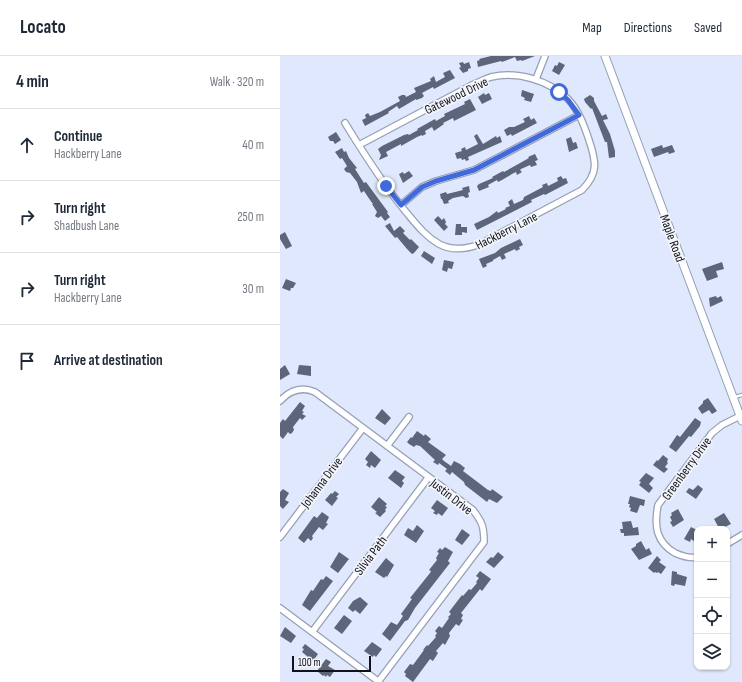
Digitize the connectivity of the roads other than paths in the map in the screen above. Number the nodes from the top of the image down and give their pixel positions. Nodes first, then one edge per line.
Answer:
1 (545, 56) edge
2 (605, 56) edge
3 (536, 79) junction
4 (579, 115) junction
5 (345, 123) dead end
6 (359, 145) junction
7 (401, 205) junction
8 (742, 395) edge
9 (733, 397) junction
10 (280, 401) edge
11 (409, 417) dead end
12 (741, 419) edge
13 (362, 428) junction
14 (387, 446) junction
15 (428, 478) junction
16 (742, 535) edge
17 (280, 537) edge
18 (730, 542) edge
19 (694, 558) edge
20 (280, 608) edge
21 (312, 632) junction
22 (378, 682) edge

1 - 3 street
2 - 9 street, Maple Road
3 - 4 street, Hackberry Lane
3 - 6 street, Gatewood Drive
4 - 7 street
4 - 7 street, Hackberry Lane
5 - 6 street, Hackberry Lane
6 - 7 street, Hackberry Lane
8 - 9 lane
9 - 12 street, Maple Road
10 - 13 street, Justin Drive
11 - 14 street
12 - 19 street, Greenberry Drive
13 - 14 street, Justin Drive
13 - 17 street, Johanna Drive
14 - 15 street, Justin Drive
15 - 21 street, Silvia Path
15 - 22 street, Justin Drive
16 - 18 street
20 - 21 street
21 - 22 street

